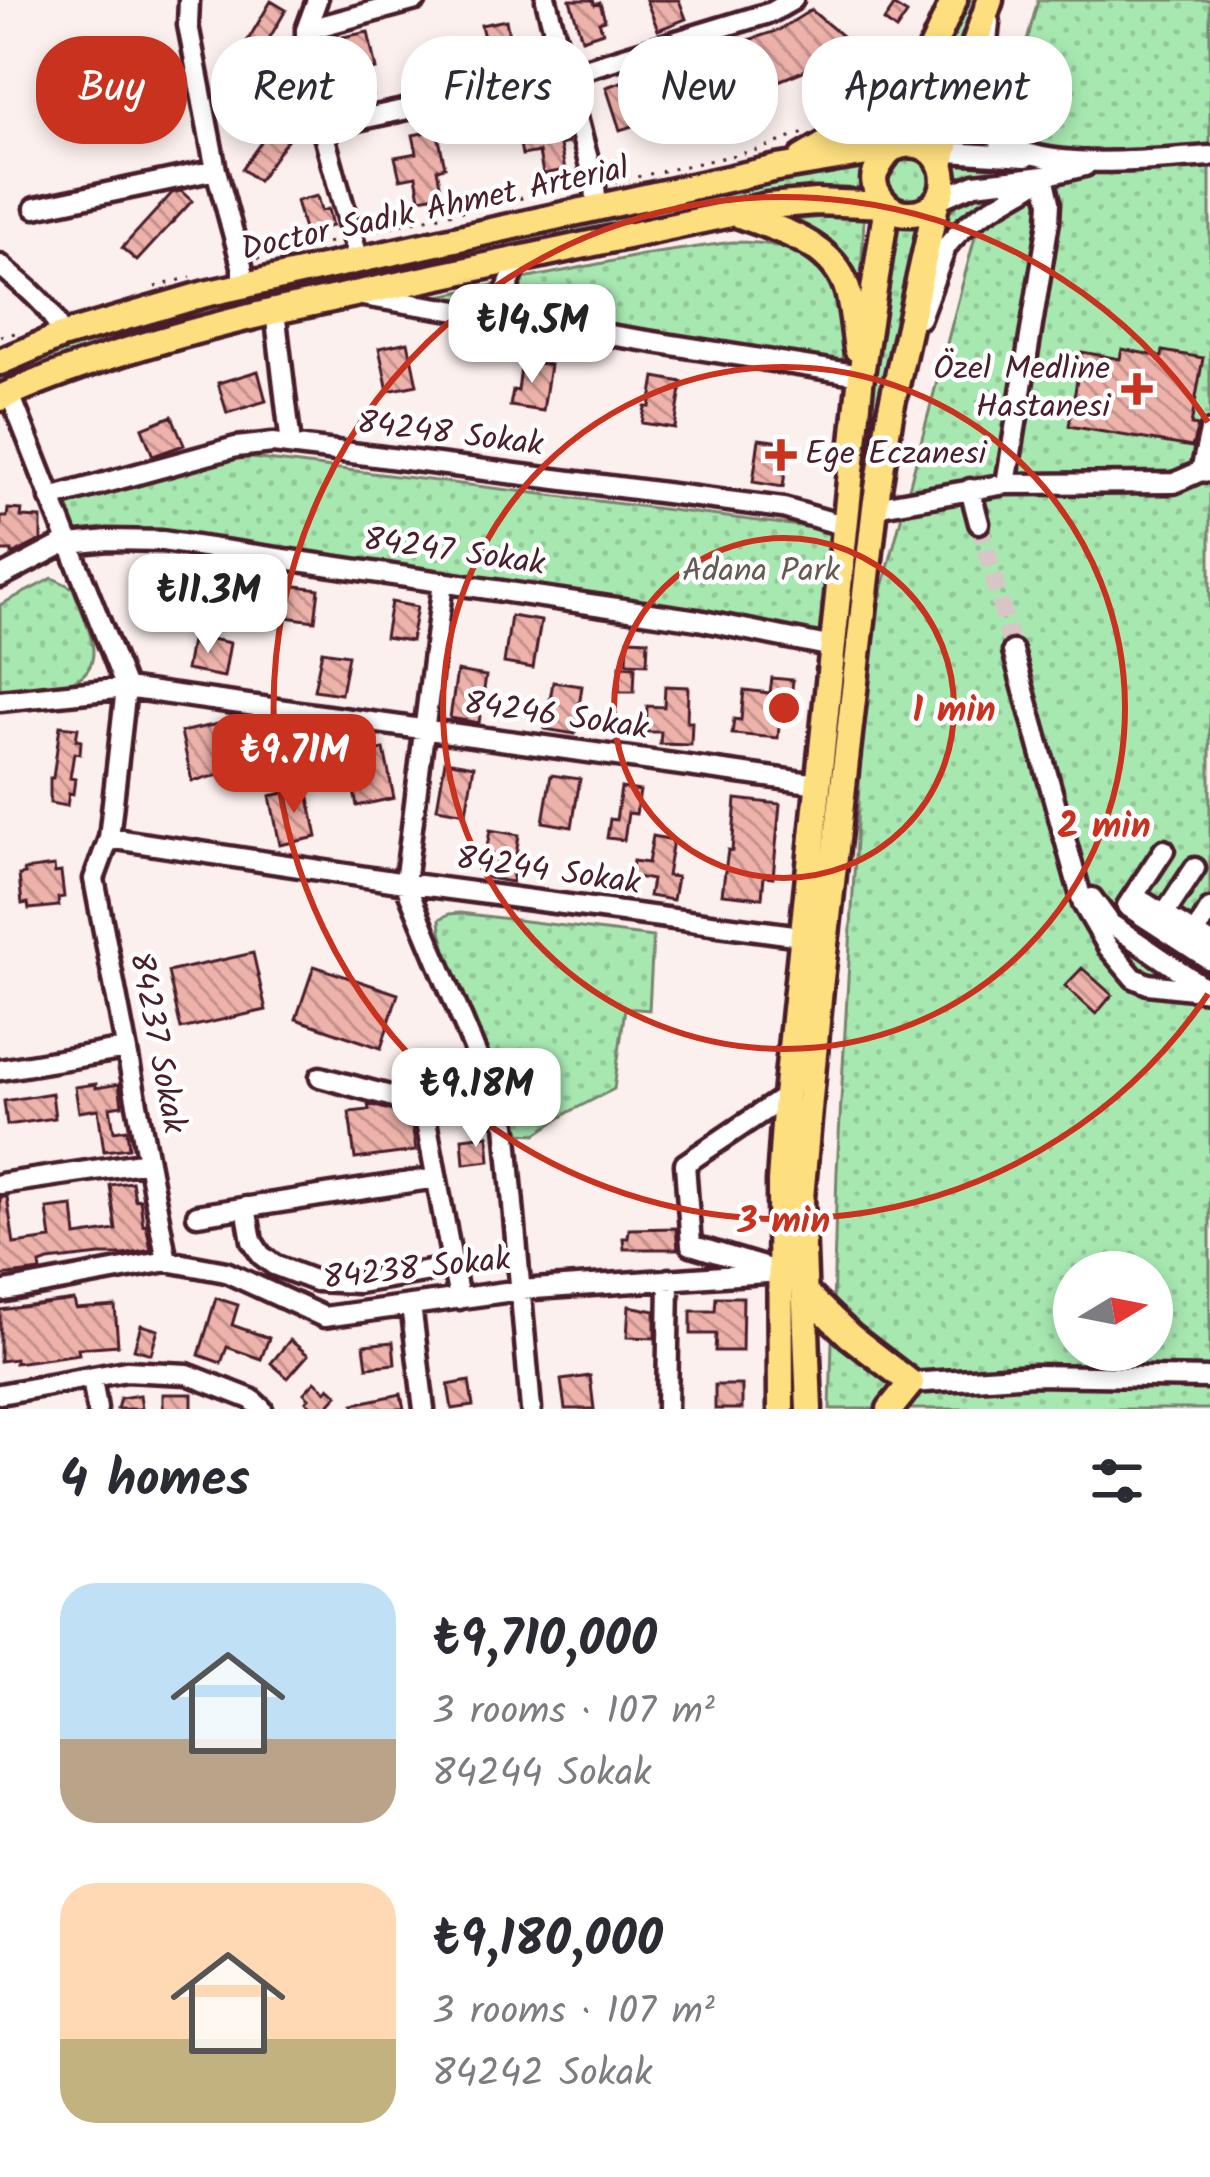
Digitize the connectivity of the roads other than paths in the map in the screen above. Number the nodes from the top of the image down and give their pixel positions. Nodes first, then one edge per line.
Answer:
1 (189, 0) edge
2 (317, 0) edge
3 (416, 0) edge
4 (546, 0) edge
5 (793, 0) edge
6 (955, 0) edge
7 (991, 0) edge
8 (306, 29) junction
9 (306, 36) edge
10 (555, 36) edge
11 (939, 36) edge
12 (594, 66) edge
13 (325, 144) edge
14 (584, 144) edge
15 (826, 144) edge
16 (894, 144) edge
17 (892, 149) junction
18 (938, 156) junction
19 (1210, 156) edge
20 (791, 165) junction
21 (1041, 167) junction
22 (216, 170) junction
23 (592, 198) junction
24 (938, 200) junction
25 (887, 205) junction
26 (34, 208) dead end
27 (735, 213) junction
28 (519, 260) junction
29 (359, 261) junction
30 (0, 265) edge
31 (242, 286) junction
32 (355, 295) junction
33 (275, 311) junction
34 (495, 319) junction
35 (910, 331) junction
36 (61, 336) junction
37 (0, 362) edge
38 (861, 375) junction
39 (5, 396) edge
40 (1210, 431) edge
41 (291, 445) junction
42 (1206, 472) edge
43 (1006, 484) junction
44 (970, 489) junction
45 (50, 498) junction
46 (875, 507) junction
47 (979, 523) tunnel mouth
48 (846, 526) junction
49 (71, 545) junction
50 (0, 577) edge
51 (443, 582) junction
52 (833, 647) junction
53 (1013, 651) tunnel mouth
54 (126, 688) junction
55 (0, 701) edge
56 (423, 728) junction
57 (818, 784) junction
58 (109, 838) junction
59 (1164, 850) dead end
60 (1071, 856) junction
61 (1195, 868) dead end
62 (405, 883) junction
63 (1134, 896) junction
64 (1210, 909) edge
65 (1164, 915) junction
66 (801, 936) junction
67 (1202, 938) edge
68 (1210, 960) edge
69 (1209, 991) edge
70 (127, 1049) junction
71 (0, 1070) edge
72 (320, 1077) dead end
73 (786, 1096) junction
74 (148, 1162) junction
75 (436, 1178) junction
76 (0, 1184) edge
77 (246, 1207) junction
78 (197, 1215) dead end
79 (167, 1261) junction
80 (453, 1267) junction
81 (780, 1272) junction
82 (669, 1279) junction
83 (520, 1290) junction
84 (0, 1292) edge
85 (805, 1293) junction
86 (459, 1299) junction
87 (411, 1305) junction
88 (92, 1378) junction
89 (1210, 1378) edge
90 (911, 1383) junction
91 (0, 1394) edge
92 (98, 1409) edge
93 (262, 1409) edge
94 (424, 1409) edge
95 (531, 1409) edge
96 (667, 1409) edge
97 (781, 1409) edge
98 (808, 1409) edge
99 (890, 1409) edge

1 - 22 street
2 - 8 street
3 - 8 street
4 - 10 street
5 - 12 street
6 - 11 main road
7 - 18 main road
7 - 21 street
8 - 9 street
13 - 29 street
14 - 23 street
15 - 20 main road
16 - 17 main road
17 - 18 main road
17 - 20 main road, Doctor Sadık Ahmet Arterial
17 - 25 main road
18 - 21 street
18 - 24 main road
19 - 21 street
20 - 23 main road, Doctor Sadık Ahmet Arterial
21 - 24 street
21 - 35 street
21 - 43 street
22 - 26 street
22 - 31 street
23 - 29 main road, Doctor Sadık Ahmet Arterial
24 - 25 main road
24 - 35 main road
25 - 27 main road, Doctor Sadık Ahmet Arterial
25 - 38 main road
27 - 28 main road, Doctor Sadık Ahmet Arterial
27 - 38 main road
28 - 32 main road, Doctor Sadık Ahmet Arterial
28 - 34 street
29 - 31 main road, Doctor Sadık Ahmet Arterial
30 - 36 street
31 - 36 main road, Doctor Sadık Ahmet Arterial
32 - 33 main road, Doctor Sadık Ahmet Arterial
32 - 34 street
33 - 39 main road, Doctor Sadık Ahmet Arterial
33 - 41 street
34 - 38 street
35 - 46 main road
36 - 37 main road, Doctor Sadık Ahmet Arterial
38 - 48 main road
39 - 45 street
40 - 42 street
41 - 45 street, 84248 Sokak
41 - 48 street, 84248 Sokak
42 - 43 street
43 - 44 street
44 - 46 street
44 - 47 street
45 - 49 street
46 - 85 main road
48 - 52 main road
49 - 50 street, 84247 Sokak
49 - 51 street, 84247 Sokak
49 - 54 street
51 - 52 street, 84247 Sokak
51 - 56 street
52 - 57 main road
53 - 60 street
54 - 55 street, 84246 Sokak
54 - 56 street, 84246 Sokak
54 - 58 street
56 - 57 street, 84246 Sokak
56 - 62 street
57 - 66 main road
58 - 62 street, 84244 Sokak
58 - 70 street, 84237 Sokak
59 - 63 street
60 - 69 street
60 - 69 street
61 - 65 street
62 - 66 street, 84244 Sokak
62 - 83 street
63 - 65 street
63 - 68 street
64 - 67 street
65 - 67 street
66 - 73 main road
70 - 71 street
70 - 74 street, 84237 Sokak
72 - 75 street
73 - 81 main road
73 - 81 street
74 - 76 street
74 - 79 street, 84237 Sokak
75 - 77 street
75 - 80 street
77 - 78 street
77 - 80 street
79 - 84 street, 84238 Sokak
79 - 87 street, 84238 Sokak
80 - 86 street
81 - 82 street, 84238 Sokak
81 - 97 main road
82 - 83 street, 84238 Sokak
82 - 96 street
83 - 86 street, 84238 Sokak
83 - 95 street
85 - 90 main road
85 - 98 main road
86 - 87 street, 84238 Sokak
87 - 94 street
88 - 91 street
88 - 92 street
88 - 93 street
89 - 90 street
90 - 99 main road

